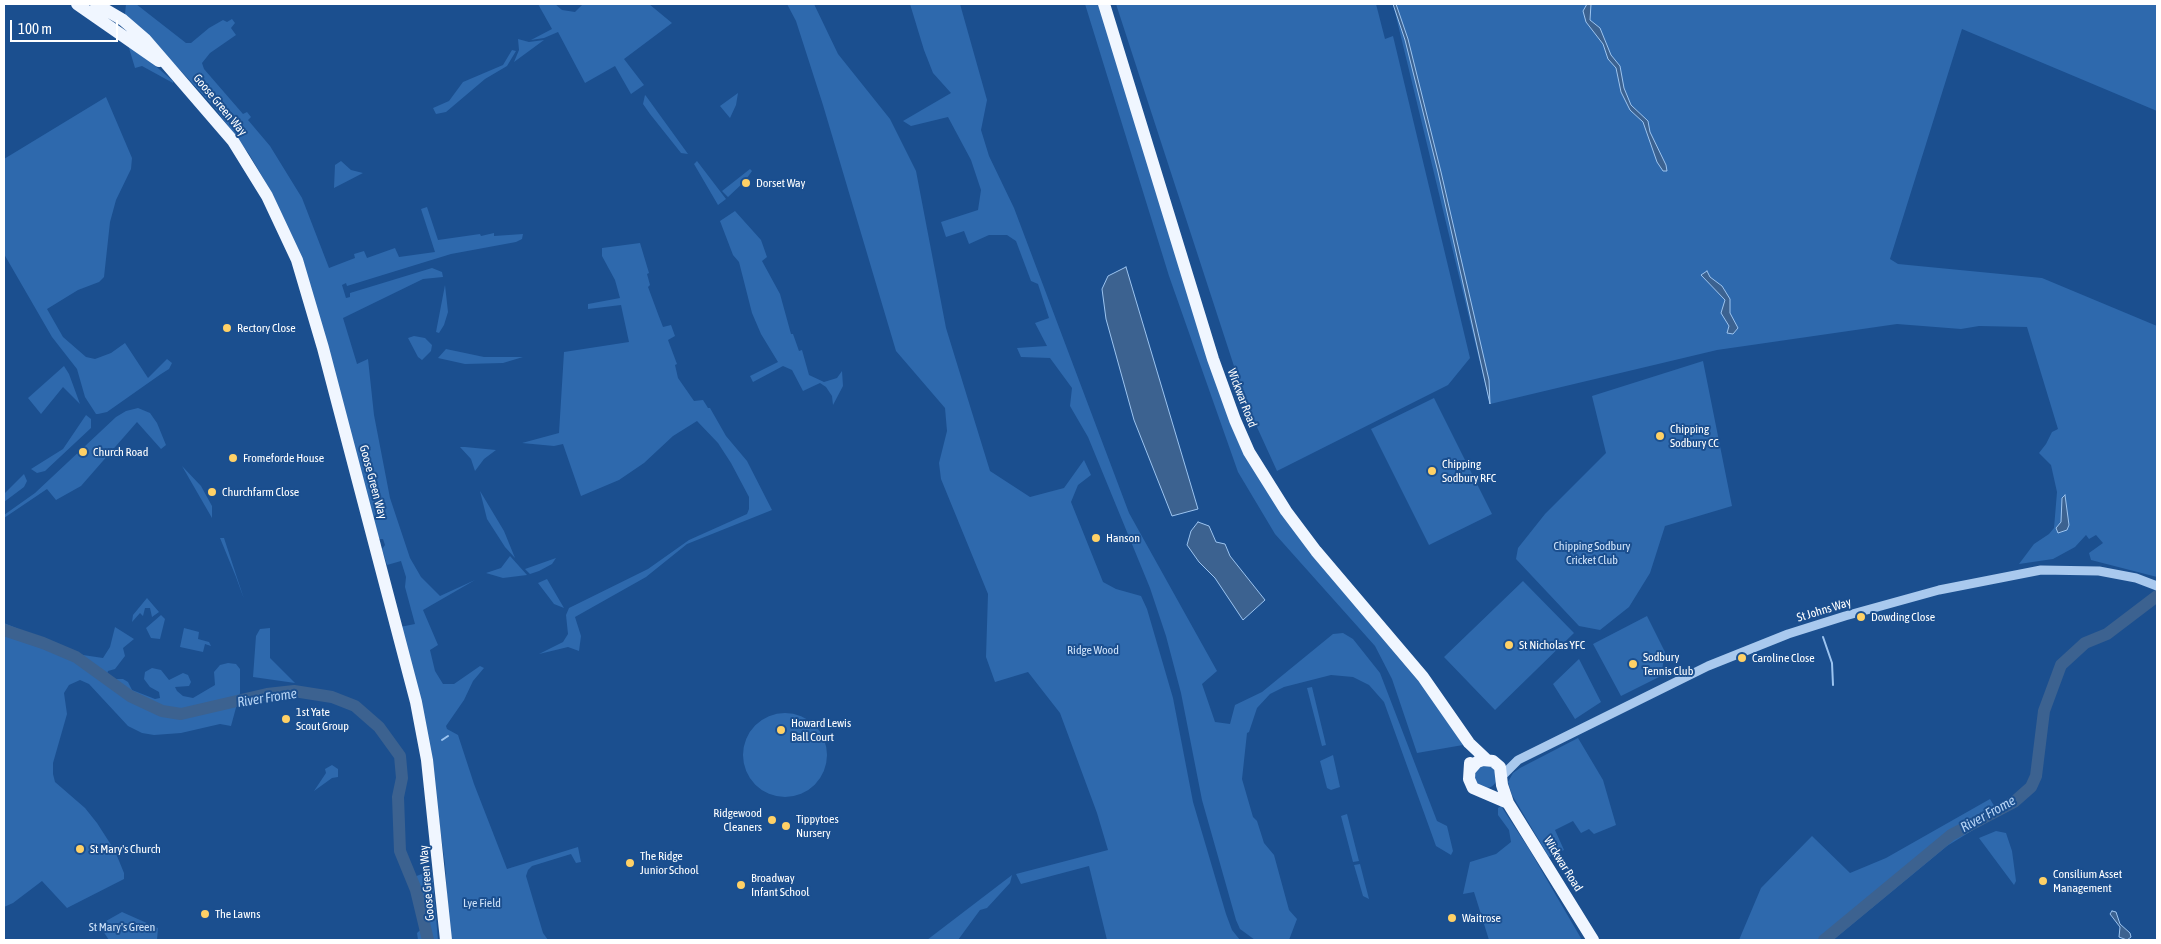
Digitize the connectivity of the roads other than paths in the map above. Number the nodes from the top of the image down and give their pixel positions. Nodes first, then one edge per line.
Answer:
1 (77, 4) edge
2 (96, 4) edge
3 (1104, 4) edge
4 (112, 13) edge
5 (2157, 586) edge
6 (1469, 743) junction
7 (1490, 760) junction
8 (1518, 760) junction
9 (1470, 770) junction
10 (1502, 779) junction
11 (1490, 793) junction
12 (1508, 802) junction
13 (446, 940) edge
14 (1593, 940) edge

1 - 4 main road, Goose Green Way
2 - 4 main road, Goose Green Way
3 - 6 main road, Wickwar Road
4 - 13 main road, Goose Green Way
5 - 8 street, St Johns Way
6 - 7 main road, Wickwar Road
6 - 9 main road
7 - 8 street, St Johns Way
7 - 9 main road
7 - 10 main road, Wickwar Road
8 - 10 street, St Johns Way
9 - 11 main road
10 - 11 main road
10 - 12 main road, Wickwar Road
11 - 12 main road
12 - 14 main road, Wickwar Road

